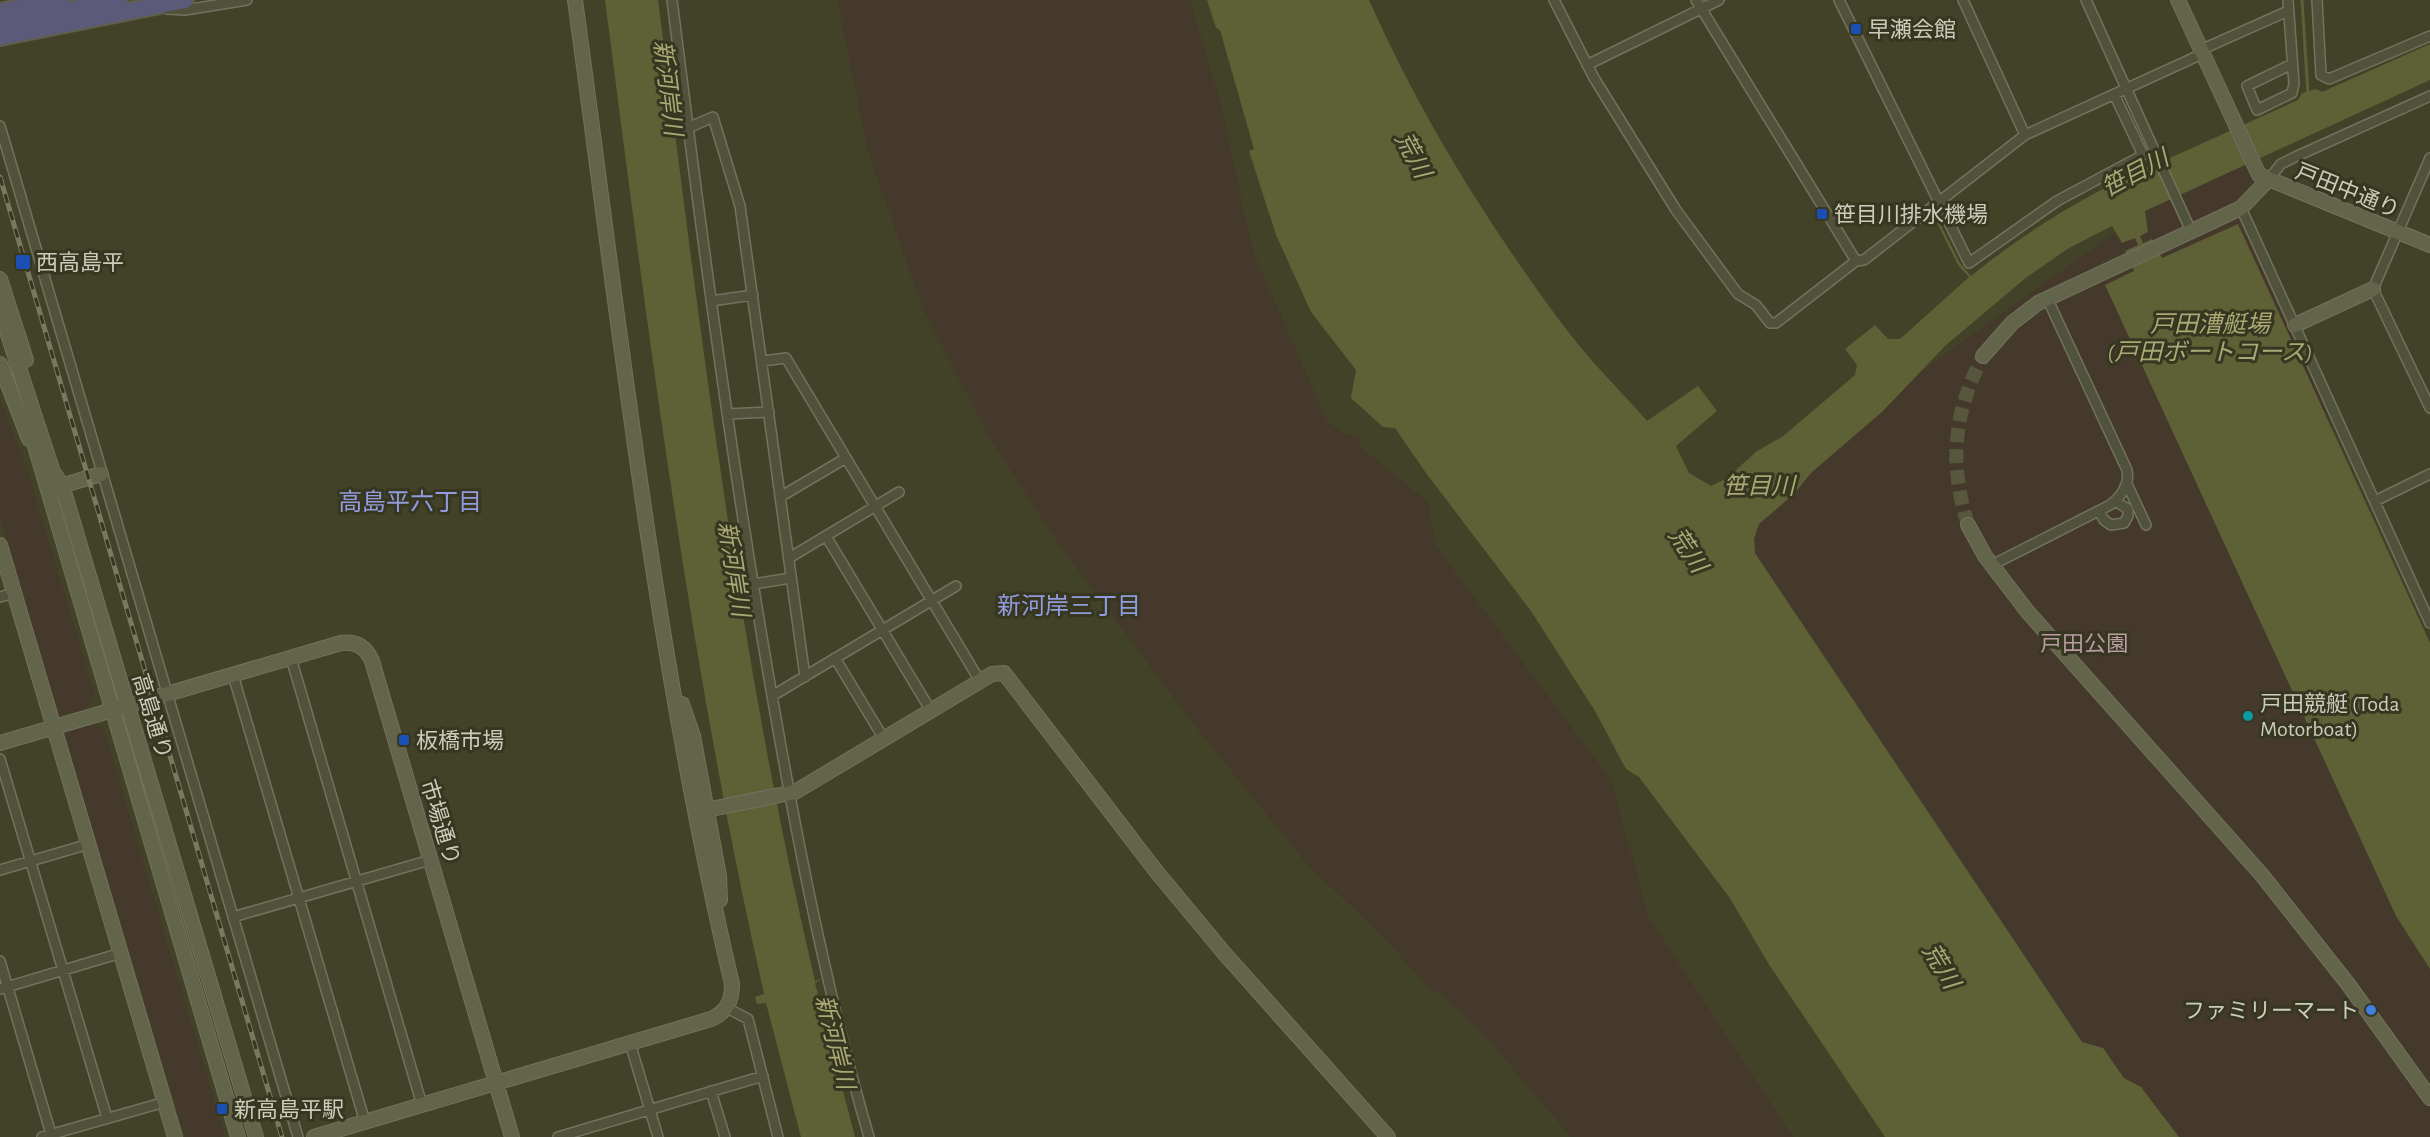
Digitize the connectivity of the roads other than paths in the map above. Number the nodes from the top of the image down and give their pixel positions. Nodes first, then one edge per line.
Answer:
1 (60, 0) edge
2 (119, 0) edge
3 (185, 0) edge
4 (248, 0) edge
5 (575, 0) edge
6 (672, 0) edge
7 (1554, 0) edge
8 (1696, 0) edge
9 (1719, 0) edge
10 (1839, 0) edge
11 (1963, 0) edge
12 (2086, 0) edge
13 (2178, 0) edge
14 (2288, 0) edge
15 (2317, 0) edge
16 (147, 8) junction
17 (1701, 9) junction
18 (2288, 11) junction
19 (0, 12) edge
20 (0, 24) edge
21 (2430, 36) edge
22 (0, 37) edge
23 (2202, 54) junction
24 (2292, 64) junction
25 (1587, 65) junction
26 (2126, 89) junction
27 (2114, 94) junction
28 (2430, 96) edge
29 (0, 126) edge
30 (690, 128) junction
31 (2025, 135) junction
32 (2430, 158) edge
33 (2268, 180) junction
34 (1937, 202) junction
35 (2241, 208) junction
36 (2185, 229) junction
37 (2397, 232) junction
38 (2430, 245) edge
39 (1856, 261) junction
40 (0, 279) edge
41 (2373, 289) junction
42 (753, 295) junction
43 (2047, 298) junction
44 (711, 301) junction
45 (0, 310) edge
46 (2295, 325) junction
47 (0, 332) edge
48 (1983, 356) tunnel mouth
49 (762, 361) junction
50 (0, 364) edge
51 (2430, 408) edge
52 (769, 412) junction
53 (727, 414) junction
54 (846, 458) junction
55 (38, 461) junction
56 (101, 474) junction
57 (2430, 474) edge
58 (2127, 484) junction
59 (62, 485) junction
60 (47, 490) junction
61 (899, 492) dead end
62 (780, 497) junction
63 (2115, 501) junction
64 (2375, 501) junction
65 (875, 506) junction
66 (2099, 511) junction
67 (1968, 525) tunnel mouth
68 (2146, 525) dead end
69 (826, 536) junction
70 (0, 545) edge
71 (789, 558) junction
72 (3, 565) edge
73 (1992, 566) junction
74 (791, 578) junction
75 (753, 584) junction
76 (956, 586) dead end
77 (15, 593) junction
78 (0, 597) edge
79 (932, 601) junction
80 (2430, 622) edge
81 (882, 630) junction
82 (291, 658) junction
83 (835, 658) junction
84 (670, 668) junction
85 (233, 675) junction
86 (805, 677) junction
87 (980, 681) junction
88 (167, 694) junction
89 (772, 696) junction
90 (129, 706) junction
91 (113, 710) junction
92 (931, 711) junction
93 (55, 727) junction
94 (884, 739) junction
95 (0, 743) edge
96 (0, 759) edge
97 (789, 794) junction
98 (708, 810) junction
99 (89, 844) junction
100 (430, 860) junction
101 (30, 861) junction
102 (0, 870) edge
103 (356, 881) junction
104 (298, 898) junction
105 (233, 917) junction
106 (720, 935) junction
107 (121, 952) junction
108 (0, 961) edge
109 (62, 970) junction
110 (4, 988) edge
111 (727, 1008) junction
112 (630, 1043) junction
113 (763, 1076) junction
114 (496, 1083) junction
115 (711, 1091) junction
116 (2430, 1098) edge
117 (165, 1102) junction
118 (422, 1105) junction
119 (650, 1110) junction
120 (106, 1118) junction
121 (364, 1122) junction
122 (589, 1132) edge
123 (46, 1136) edge
124 (175, 1137) edge
125 (238, 1137) edge
126 (256, 1137) edge
127 (298, 1137) edge
128 (314, 1137) edge
129 (512, 1137) edge
130 (558, 1137) edge
131 (658, 1137) edge
132 (725, 1137) edge
133 (778, 1137) edge
134 (870, 1137) edge
135 (1388, 1137) edge

1 - 19 highway
2 - 20 highway
3 - 16 highway
4 - 16 street
5 - 84 street
6 - 30 street
7 - 25 street
8 - 17 street
9 - 17 street
10 - 34 street
11 - 31 street
12 - 26 street
13 - 23 street
14 - 18 street
15 - 21 street
16 - 22 highway
17 - 25 street
17 - 39 street
18 - 23 street
18 - 24 street
23 - 26 street
23 - 33 street, 戸田中通り
24 - 24 street
25 - 39 street
26 - 27 street
26 - 36 street
27 - 31 street
27 - 34 street
28 - 33 street
29 - 56 street
30 - 42 street
30 - 44 street
31 - 34 street
32 - 37 street
33 - 35 street
33 - 37 street, 戸田中通り
34 - 39 street
35 - 36 street
35 - 46 street
36 - 43 street
37 - 38 street, 戸田中通り
37 - 41 street
40 - 59 street
41 - 46 street
41 - 51 street
42 - 44 street
42 - 49 street
43 - 48 street
43 - 58 street
44 - 53 street
45 - 59 street, 高島通り
46 - 64 street
47 - 55 street, 高島通り
49 - 52 street
49 - 54 street
50 - 55 street
52 - 53 street
52 - 62 street
53 - 75 street
54 - 62 street
54 - 65 street
55 - 60 street, 高島通り
56 - 59 street
56 - 88 street
57 - 64 street
58 - 63 street
58 - 68 street
59 - 60 street
59 - 90 street, 高島通り
60 - 91 street, 高島通り
61 - 65 street
62 - 71 street
63 - 66 street
63 - 66 street
64 - 80 street
65 - 69 street
65 - 79 street
66 - 73 street
67 - 73 street
69 - 71 street
69 - 81 street
70 - 72 street
71 - 74 street
72 - 77 street
73 - 116 street
74 - 75 street
74 - 86 street
75 - 89 street
76 - 79 street
77 - 78 street
77 - 93 street
79 - 81 street
79 - 87 street
81 - 83 street
81 - 92 street
82 - 85 street, 市場通り
82 - 100 street, 市場通り
82 - 103 street
83 - 86 street
83 - 94 street
84 - 98 street
84 - 106 street
85 - 88 street, 市場通り
85 - 104 street
86 - 89 street
87 - 92 street
87 - 135 street
88 - 90 street, 市場通り
88 - 105 street
89 - 97 street
90 - 91 street, 市場通り
90 - 126 street, 高島通り
91 - 93 street, 市場通り
91 - 125 street, 高島通り
92 - 94 street
93 - 95 street, 市場通り
93 - 99 street
94 - 97 street
96 - 101 street
97 - 98 street
97 - 134 street
98 - 106 street
99 - 101 street
99 - 107 street
100 - 103 street
100 - 114 street, 市場通り
101 - 102 street
101 - 109 street
103 - 104 street
103 - 118 street
104 - 105 street
104 - 121 street
105 - 127 street
106 - 111 street
107 - 109 street
107 - 117 street
108 - 110 street
109 - 110 street
109 - 120 street
110 - 123 street
111 - 112 street
111 - 113 street
112 - 114 street
112 - 119 street
113 - 115 street
113 - 133 street
114 - 118 street
114 - 129 street, 市場通り
115 - 119 street
115 - 132 street
117 - 120 street
117 - 124 street
118 - 121 street
119 - 122 street
119 - 131 street
120 - 123 street
121 - 128 street
122 - 130 street

